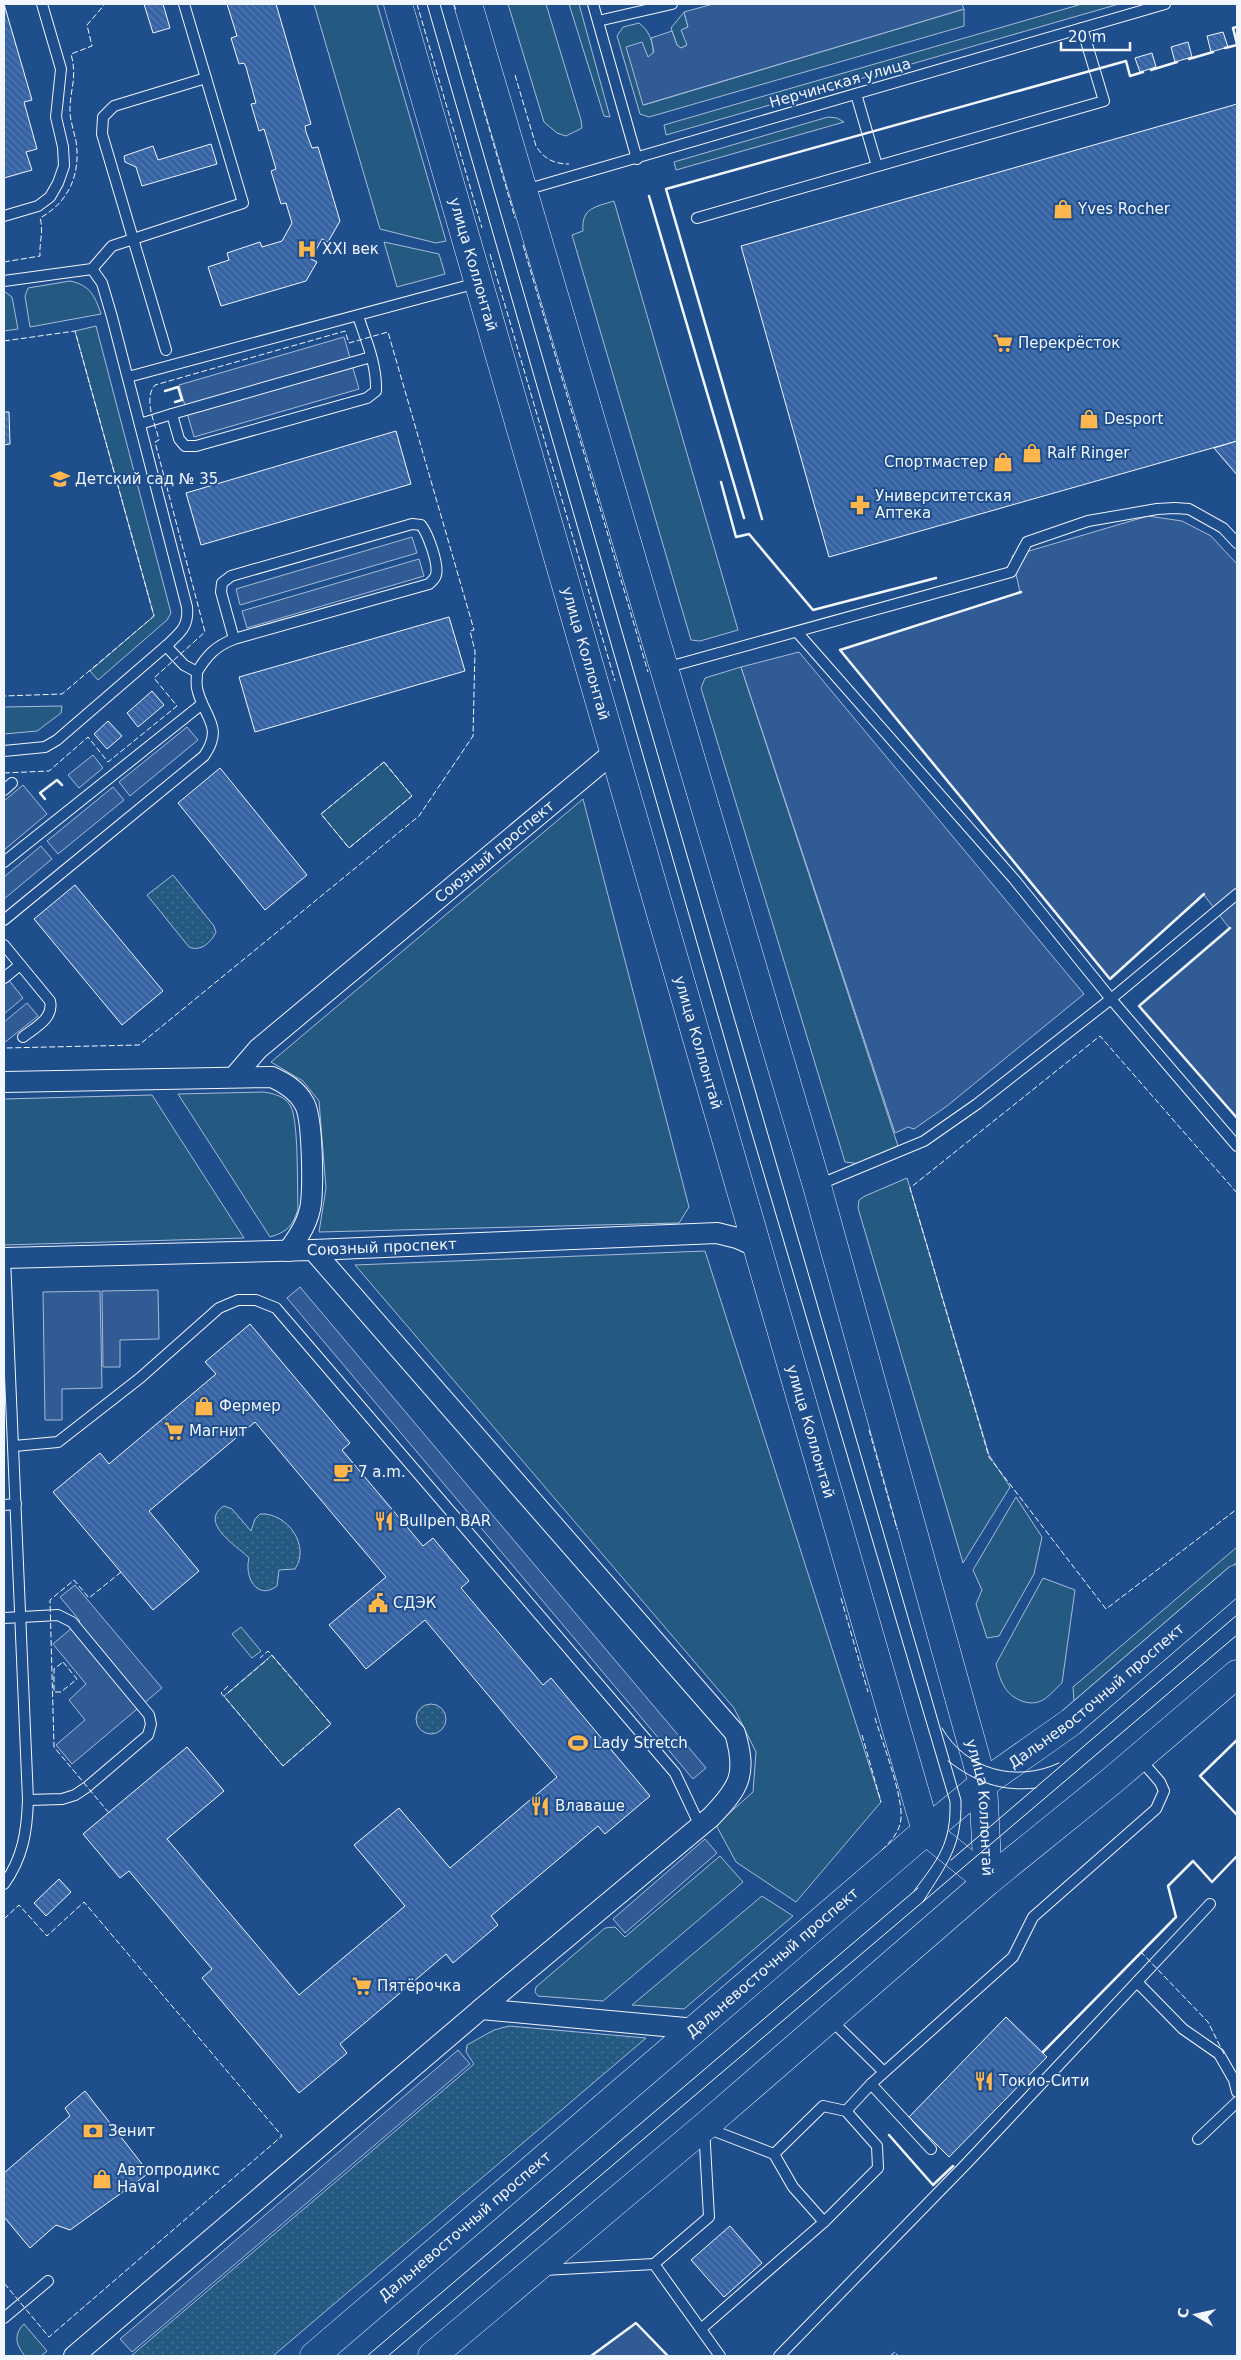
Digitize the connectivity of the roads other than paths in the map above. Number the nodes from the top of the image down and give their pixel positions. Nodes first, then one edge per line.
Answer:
1 (42, 4) edge
2 (184, 4) edge
3 (398, 4) edge
4 (468, 4) edge
5 (593, 4) edge
6 (672, 4) edge
7 (1165, 4) edge
8 (598, 21) junction
9 (1082, 28) junction
10 (206, 78) junction
11 (856, 94) junction
12 (637, 158) junction
13 (877, 166) junction
14 (523, 191) junction
15 (4, 216) edge
16 (697, 218) dead end
17 (133, 238) junction
18 (92, 269) junction
19 (4, 281) edge
20 (477, 284) junction
21 (358, 316) junction
22 (166, 350) dead end
23 (371, 357) junction
24 (128, 377) junction
25 (172, 414) junction
26 (140, 424) junction
27 (1237, 543) edge
28 (797, 632) junction
29 (234, 639) junction
30 (166, 646) junction
31 (664, 669) junction
32 (197, 672) junction
33 (202, 704) junction
34 (4, 751) edge
35 (614, 752) junction
36 (4, 862) edge
37 (1237, 894) edge
38 (4, 920) edge
39 (4, 946) edge
40 (20, 965) junction
41 (4, 978) edge
42 (1111, 999) junction
43 (24, 1037) dead end
44 (234, 1077) junction
45 (4, 1082) edge
46 (1237, 1146) edge
47 (817, 1186) junction
48 (757, 1247) junction
49 (313, 1250) junction
50 (288, 1251) junction
51 (4, 1258) edge
52 (14, 1446) junction
53 (16, 1504) junction
54 (4, 1505) edge
55 (1237, 1580) edge
56 (4, 1618) edge
57 (20, 1618) junction
58 (1237, 1674) edge
59 (1138, 1757) junction
60 (982, 1784) junction
61 (28, 1800) junction
62 (700, 1826) junction
63 (926, 1831) junction
64 (988, 1882) junction
65 (4, 1884) edge
66 (1210, 1904) dead end
67 (1137, 1982) junction
68 (481, 2009) junction
69 (830, 2018) junction
70 (696, 2029) junction
71 (884, 2072) junction
72 (871, 2084) junction
73 (1237, 2092) edge
74 (1237, 2102) edge
75 (846, 2111) junction
76 (704, 2127) junction
77 (1198, 2138) dead end
78 (932, 2149) dead end
79 (774, 2154) junction
80 (824, 2222) junction
81 (654, 2264) junction
82 (531, 2272) junction
83 (48, 2281) dead end
84 (4, 2318) edge
85 (701, 2329) junction
86 (74, 2356) edge
87 (314, 2356) edge
88 (432, 2356) edge
89 (720, 2356) edge
90 (779, 2356) edge

1 - 15 lane
2 - 10 lane
3 - 20 main road, улица Коллонтай
4 - 14 main road, улица Коллонтай
5 - 8 lane
6 - 8 lane
7 - 9 lane, Нерчинская улица
8 - 12 lane
9 - 11 lane, Нерчинская улица
9 - 13 lane
10 - 17 lane
10 - 17 lane
11 - 12 lane, Нерчинская улица
11 - 13 lane
12 - 14 lane, Нерчинская улица
13 - 16 lane
14 - 31 main road, улица Коллонтай
17 - 18 lane
17 - 22 lane
18 - 19 lane
18 - 24 lane
20 - 21 lane
20 - 35 main road, улица Коллонтай
21 - 23 lane
21 - 24 lane
23 - 25 lane
23 - 25 lane
24 - 26 lane
25 - 26 lane
26 - 30 lane
27 - 28 lane
28 - 31 lane
28 - 42 lane
29 - 29 lane
29 - 32 lane
30 - 32 lane
30 - 34 lane
31 - 47 main road, улица Коллонтай
32 - 33 lane
33 - 36 lane
33 - 38 lane
35 - 44 street, Союзный проспект
35 - 48 main road, улица Коллонтай
37 - 42 lane
39 - 40 lane
40 - 41 lane
40 - 43 lane
42 - 46 lane
42 - 47 lane
44 - 45 street
44 - 50 street
47 - 60 main road, улица Коллонтай
48 - 49 street, Союзный проспект
48 - 63 main road, улица Коллонтай
49 - 50 street, Союзный проспект
49 - 62 street
50 - 51 street, Союзный проспект
51 - 52 lane
52 - 53 lane
52 - 62 lane
53 - 54 lane
53 - 57 lane
55 - 60 main road, Дальневосточный проспект
56 - 57 lane
57 - 61 lane
57 - 61 lane
58 - 59 main road
59 - 64 main road
59 - 71 lane
60 - 63 main road, Дальневосточный проспект
60 - 64 main road, улица Коллонтай
61 - 65 lane
62 - 68 street
63 - 64 main road, улица Коллонтай
63 - 70 main road, Дальневосточный проспект
64 - 69 main road
66 - 67 lane
67 - 73 lane
67 - 90 lane
68 - 70 street
68 - 86 street
69 - 71 lane
69 - 76 main road
70 - 87 main road, Дальневосточный проспект
71 - 72 lane
72 - 75 lane
72 - 78 lane
74 - 77 lane
75 - 79 lane
75 - 80 lane
76 - 79 lane
76 - 81 lane
76 - 82 main road
79 - 80 lane
80 - 85 lane
81 - 82 lane
81 - 85 lane
82 - 88 main road
83 - 84 lane
85 - 89 lane

